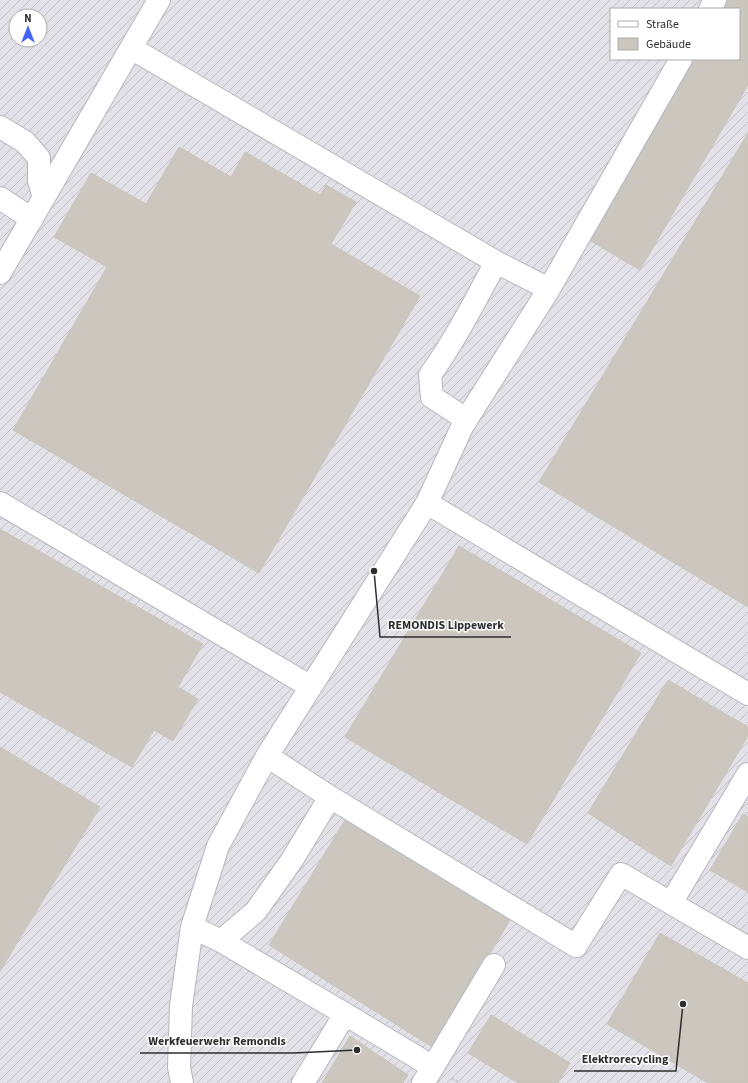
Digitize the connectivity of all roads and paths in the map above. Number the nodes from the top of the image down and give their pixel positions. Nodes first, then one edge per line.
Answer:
1 (156, 1) edge
2 (131, 48) junction
3 (680, 60) edge
4 (0, 127) edge
5 (0, 198) edge
6 (44, 198) junction
7 (32, 218) junction
8 (496, 262) junction
9 (0, 273) edge
10 (549, 288) junction
11 (463, 425) junction
12 (0, 503) edge
13 (427, 503) junction
14 (311, 687) junction
15 (748, 694) edge
16 (267, 756) junction
17 (748, 774) edge
18 (330, 797) junction
19 (671, 903) junction
20 (192, 927) junction
21 (221, 941) junction
22 (748, 948) edge
23 (494, 965) dead end
24 (345, 1014) junction
25 (428, 1075) edge
26 (182, 1083) edge
27 (303, 1083) edge

1 - 2 lane
2 - 6 lane
2 - 8 lane
3 - 10 lane
4 - 6 lane
5 - 7 lane
6 - 7 lane
7 - 9 lane
8 - 10 lane
8 - 11 lane
10 - 11 lane
11 - 13 lane
12 - 14 lane
13 - 14 lane
13 - 15 lane
14 - 16 lane
16 - 18 lane
16 - 20 lane
17 - 19 lane
18 - 19 lane
18 - 21 lane
19 - 22 lane
20 - 21 lane
20 - 26 lane
21 - 24 lane
23 - 25 lane
24 - 25 lane
24 - 27 lane

